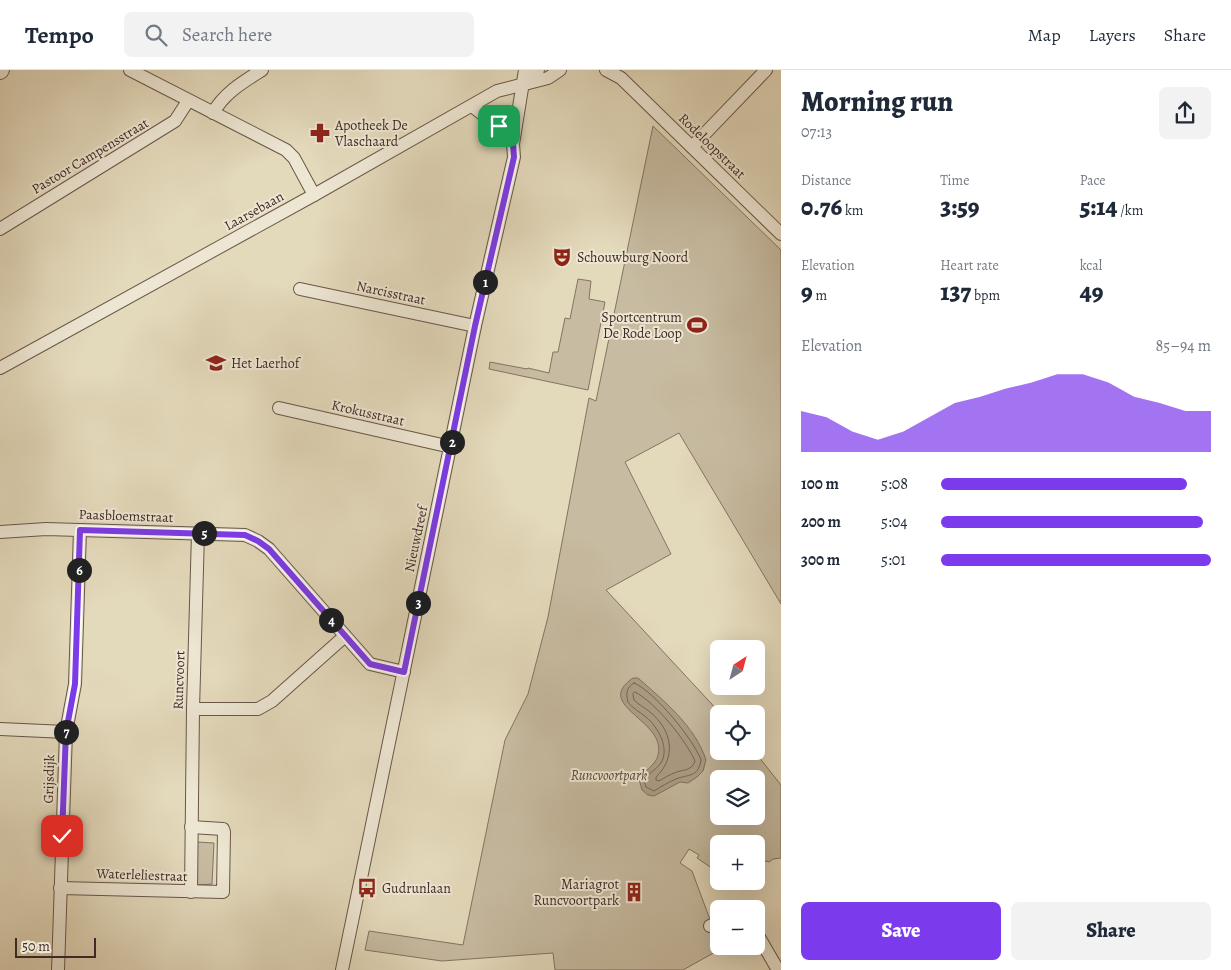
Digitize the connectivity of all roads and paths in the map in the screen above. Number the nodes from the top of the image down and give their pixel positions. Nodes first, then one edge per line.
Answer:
1 (130, 70) edge
2 (262, 70) edge
3 (525, 70) edge
4 (538, 70) edge
5 (567, 70) edge
6 (606, 70) edge
7 (766, 70) edge
8 (557, 72) edge
9 (619, 74) edge
10 (523, 84) junction
11 (188, 101) junction
12 (472, 106) junction
13 (213, 113) junction
14 (513, 144) junction
15 (692, 147) junction
16 (314, 195) junction
17 (0, 229) edge
18 (781, 234) edge
19 (300, 289) dead end
20 (475, 326) junction
21 (0, 368) edge
22 (279, 408) dead end
23 (451, 447) junction
24 (80, 530) junction
25 (0, 532) edge
26 (198, 533) junction
27 (345, 636) junction
28 (404, 672) junction
29 (193, 709) junction
30 (0, 729) edge
31 (66, 732) junction
32 (191, 827) junction
33 (60, 888) junction
34 (190, 892) junction
35 (765, 948) edge
36 (58, 970) edge
37 (342, 970) edge
38 (778, 970) edge

1 - 11 street
2 - 13 street
3 - 10 street, Nieuwdreef
4 - 10 street, Laarsebaan
5 - 8 street
6 - 9 street, Rodeloopstraat
7 - 15 street
8 - 10 street, Laarsebaan
9 - 15 street, Rodeloopstraat
10 - 12 street, Laarsebaan
10 - 14 street, Nieuwdreef
11 - 13 street
11 - 17 street, Pastoor Campensstraat
12 - 14 street
12 - 16 street, Laarsebaan
13 - 16 street
14 - 20 street, Nieuwdreef
15 - 18 street, Rodeloopstraat
16 - 21 street, Laarsebaan
19 - 20 street, Narcisstraat
20 - 23 street, Nieuwdreef
22 - 23 street, Krokusstraat
23 - 28 street, Nieuwdreef
24 - 25 street, Paasbloemstraat
24 - 26 street, Paasbloemstraat
24 - 31 street, Grijsdijk
26 - 27 street, Paasbloemstraat
26 - 29 street, Runcvoort
27 - 28 street, Paasbloemstraat
27 - 29 street
28 - 37 street, Nieuwdreef
29 - 32 street, Runcvoort
30 - 31 street
31 - 33 street, Grijsdijk
32 - 34 street, Runcvoort
32 - 34 street, Waterleliestraat
33 - 34 street, Waterleliestraat
33 - 36 street, Grijsdijk
35 - 38 street

